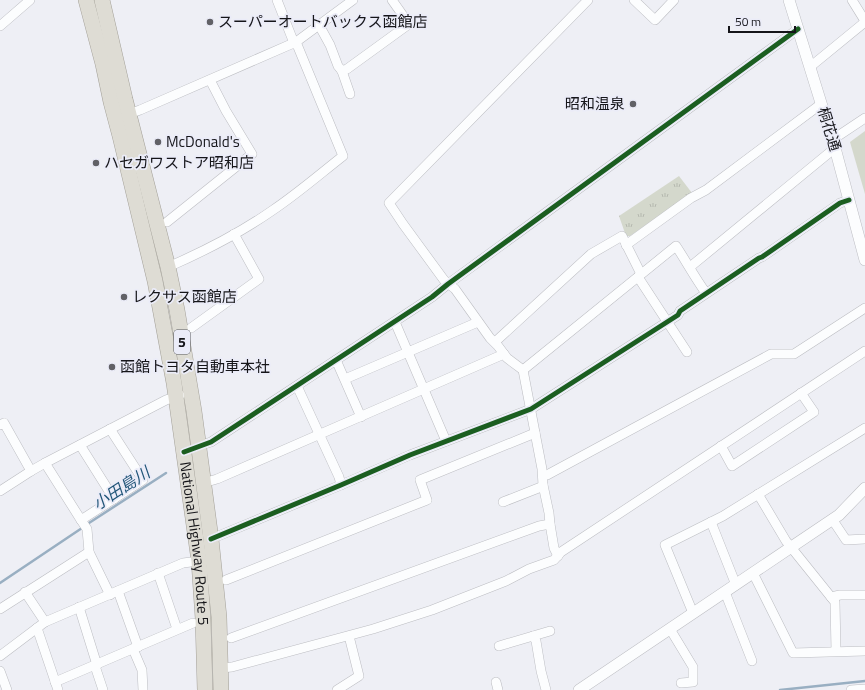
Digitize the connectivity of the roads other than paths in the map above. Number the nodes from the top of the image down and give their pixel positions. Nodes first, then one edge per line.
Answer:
1 (30, 0) edge
2 (86, 0) edge
3 (102, 0) edge
4 (277, 0) edge
5 (354, 0) edge
6 (392, 0) edge
7 (588, 0) edge
8 (634, 0) edge
9 (674, 0) edge
10 (789, 0) edge
11 (852, 0) edge
12 (865, 22) edge
13 (319, 25) junction
14 (0, 26) edge
15 (798, 29) junction
16 (295, 43) junction
17 (810, 67) junction
18 (342, 71) junction
19 (210, 80) junction
20 (350, 94) dead end
21 (821, 104) junction
22 (122, 116) junction
23 (865, 118) edge
24 (834, 144) junction
25 (849, 200) junction
26 (167, 222) dead end
27 (234, 234) junction
28 (626, 245) junction
29 (865, 260) edge
30 (168, 267) junction
31 (690, 267) junction
32 (640, 276) junction
33 (448, 284) junction
34 (706, 293) junction
35 (865, 308) edge
36 (395, 322) junction
37 (478, 322) junction
38 (667, 322) junction
39 (191, 328) dead end
40 (495, 342) junction
41 (865, 351) edge
42 (408, 352) junction
43 (687, 352) dead end
44 (504, 354) junction
45 (336, 360) junction
46 (523, 370) junction
47 (345, 379) junction
48 (298, 386) junction
49 (424, 389) junction
50 (801, 393) junction
51 (183, 394) junction
52 (531, 409) junction
53 (361, 417) junction
54 (0, 425) edge
55 (865, 428) edge
56 (110, 429) junction
57 (535, 433) junction
58 (320, 435) junction
59 (446, 441) junction
60 (80, 445) junction
61 (198, 446) junction
62 (721, 446) junction
63 (184, 452) junction
64 (45, 463) junction
65 (31, 471) junction
66 (543, 481) junction
67 (203, 483) junction
68 (341, 485) junction
69 (865, 488) edge
70 (0, 491) edge
71 (758, 494) junction
72 (114, 499) junction
73 (503, 502) dead end
74 (81, 520) junction
75 (832, 520) junction
76 (711, 522) junction
77 (550, 524) junction
78 (211, 539) junction
79 (865, 539) edge
80 (791, 547) junction
81 (89, 552) junction
82 (558, 556) junction
83 (199, 562) junction
84 (753, 573) junction
85 (158, 574) junction
86 (226, 580) dead end
87 (736, 585) junction
88 (118, 591) junction
89 (25, 592) junction
90 (725, 592) junction
91 (110, 594) junction
92 (865, 595) edge
93 (831, 597) junction
94 (79, 607) junction
95 (0, 609) edge
96 (693, 613) junction
97 (45, 622) junction
98 (193, 623) dead end
99 (37, 628) junction
100 (178, 629) junction
101 (670, 629) junction
102 (550, 631) dead end
103 (349, 636) junction
104 (533, 636) junction
105 (231, 638) dead end
106 (499, 646) dead end
107 (135, 648) junction
108 (836, 651) junction
109 (865, 651) edge
110 (0, 656) edge
111 (752, 661) dead end
112 (96, 665) junction
113 (221, 668) junction
114 (0, 671) edge
115 (681, 683) dead end
116 (56, 686) edge
117 (865, 689) edge
118 (7, 690) edge
119 (104, 690) edge
120 (143, 690) edge
121 (205, 690) edge
122 (221, 690) edge
123 (337, 690) edge
124 (546, 690) edge
125 (579, 690) edge
126 (851, 690) edge

1 - 14 street
2 - 22 highway, National Highway Route 5 / 5
3 - 22 highway, National Highway Route 5 / 5
4 - 16 street
5 - 13 street
6 - 18 street
7 - 33 street
8 - 9 street
10 - 15 street, 桐花通
11 - 12 street
12 - 17 street
13 - 16 street
13 - 18 street
15 - 17 street, 桐花通
15 - 33 street
16 - 19 street
16 - 27 street
17 - 21 street, 桐花通
18 - 20 street
19 - 22 street
19 - 26 street
21 - 24 street, 桐花通
21 - 28 street
22 - 30 highway, National Highway Route 5 / 5
22 - 51 highway, National Highway Route 5 / 5
23 - 24 street
24 - 25 street, 桐花通
24 - 31 street
25 - 29 street, 桐花通
25 - 34 street
27 - 30 street
27 - 39 street
28 - 32 street
28 - 40 street
30 - 51 highway, National Highway Route 5 / 5
31 - 32 street
31 - 34 street
32 - 38 street
32 - 46 street
33 - 36 street
33 - 37 street
34 - 38 street
35 - 66 street
36 - 42 street
36 - 45 street
37 - 40 street
37 - 42 street
38 - 43 street
38 - 52 street
40 - 44 street
41 - 50 street
42 - 47 street
42 - 49 street
44 - 46 street
44 - 49 street
45 - 47 street
45 - 48 street
46 - 52 street
47 - 53 street
48 - 58 street
48 - 61 street
49 - 53 street
49 - 59 street
50 - 62 street
50 - 62 street
51 - 56 street
51 - 61 highway, National Highway Route 5 / 5
51 - 63 highway, National Highway Route 5 / 5
52 - 57 street
52 - 59 street
53 - 58 street
54 - 65 street
55 - 71 street
56 - 60 street
56 - 72 street
57 - 66 street
57 - 86 street
58 - 67 street
58 - 68 street
59 - 68 street
60 - 64 street
60 - 72 street
61 - 63 street
61 - 67 highway, National Highway Route 5 / 5
62 - 82 street
63 - 83 highway, National Highway Route 5 / 5
64 - 65 street
64 - 74 street
65 - 70 street
66 - 73 street
66 - 77 street
67 - 78 highway, National Highway Route 5 / 5
68 - 78 street
69 - 75 street
71 - 76 street
71 - 80 street
72 - 74 street
74 - 81 street
75 - 79 street
75 - 80 street
76 - 87 street
76 - 96 street
77 - 82 street
77 - 105 street
78 - 113 highway, National Highway Route 5 / 5
80 - 84 street
80 - 93 street
81 - 89 street
81 - 91 street
82 - 103 street
83 - 85 street
83 - 121 highway, National Highway Route 5 / 5
84 - 87 street
84 - 108 street
85 - 88 street
85 - 100 street
87 - 90 street
88 - 91 street
88 - 107 street
89 - 95 street
89 - 97 street
90 - 96 street
90 - 111 street
91 - 94 street
92 - 93 street
93 - 108 street
94 - 97 street
94 - 112 street
96 - 101 street
97 - 99 street
98 - 100 street
99 - 110 street
99 - 116 street
100 - 107 street
101 - 115 street
101 - 125 street
102 - 104 street
103 - 113 street
103 - 123 street
104 - 106 street
104 - 124 street
107 - 112 street
107 - 120 street
108 - 109 street
112 - 116 street
112 - 119 street
113 - 122 highway, National Highway Route 5 / 5
114 - 118 street
117 - 126 street

